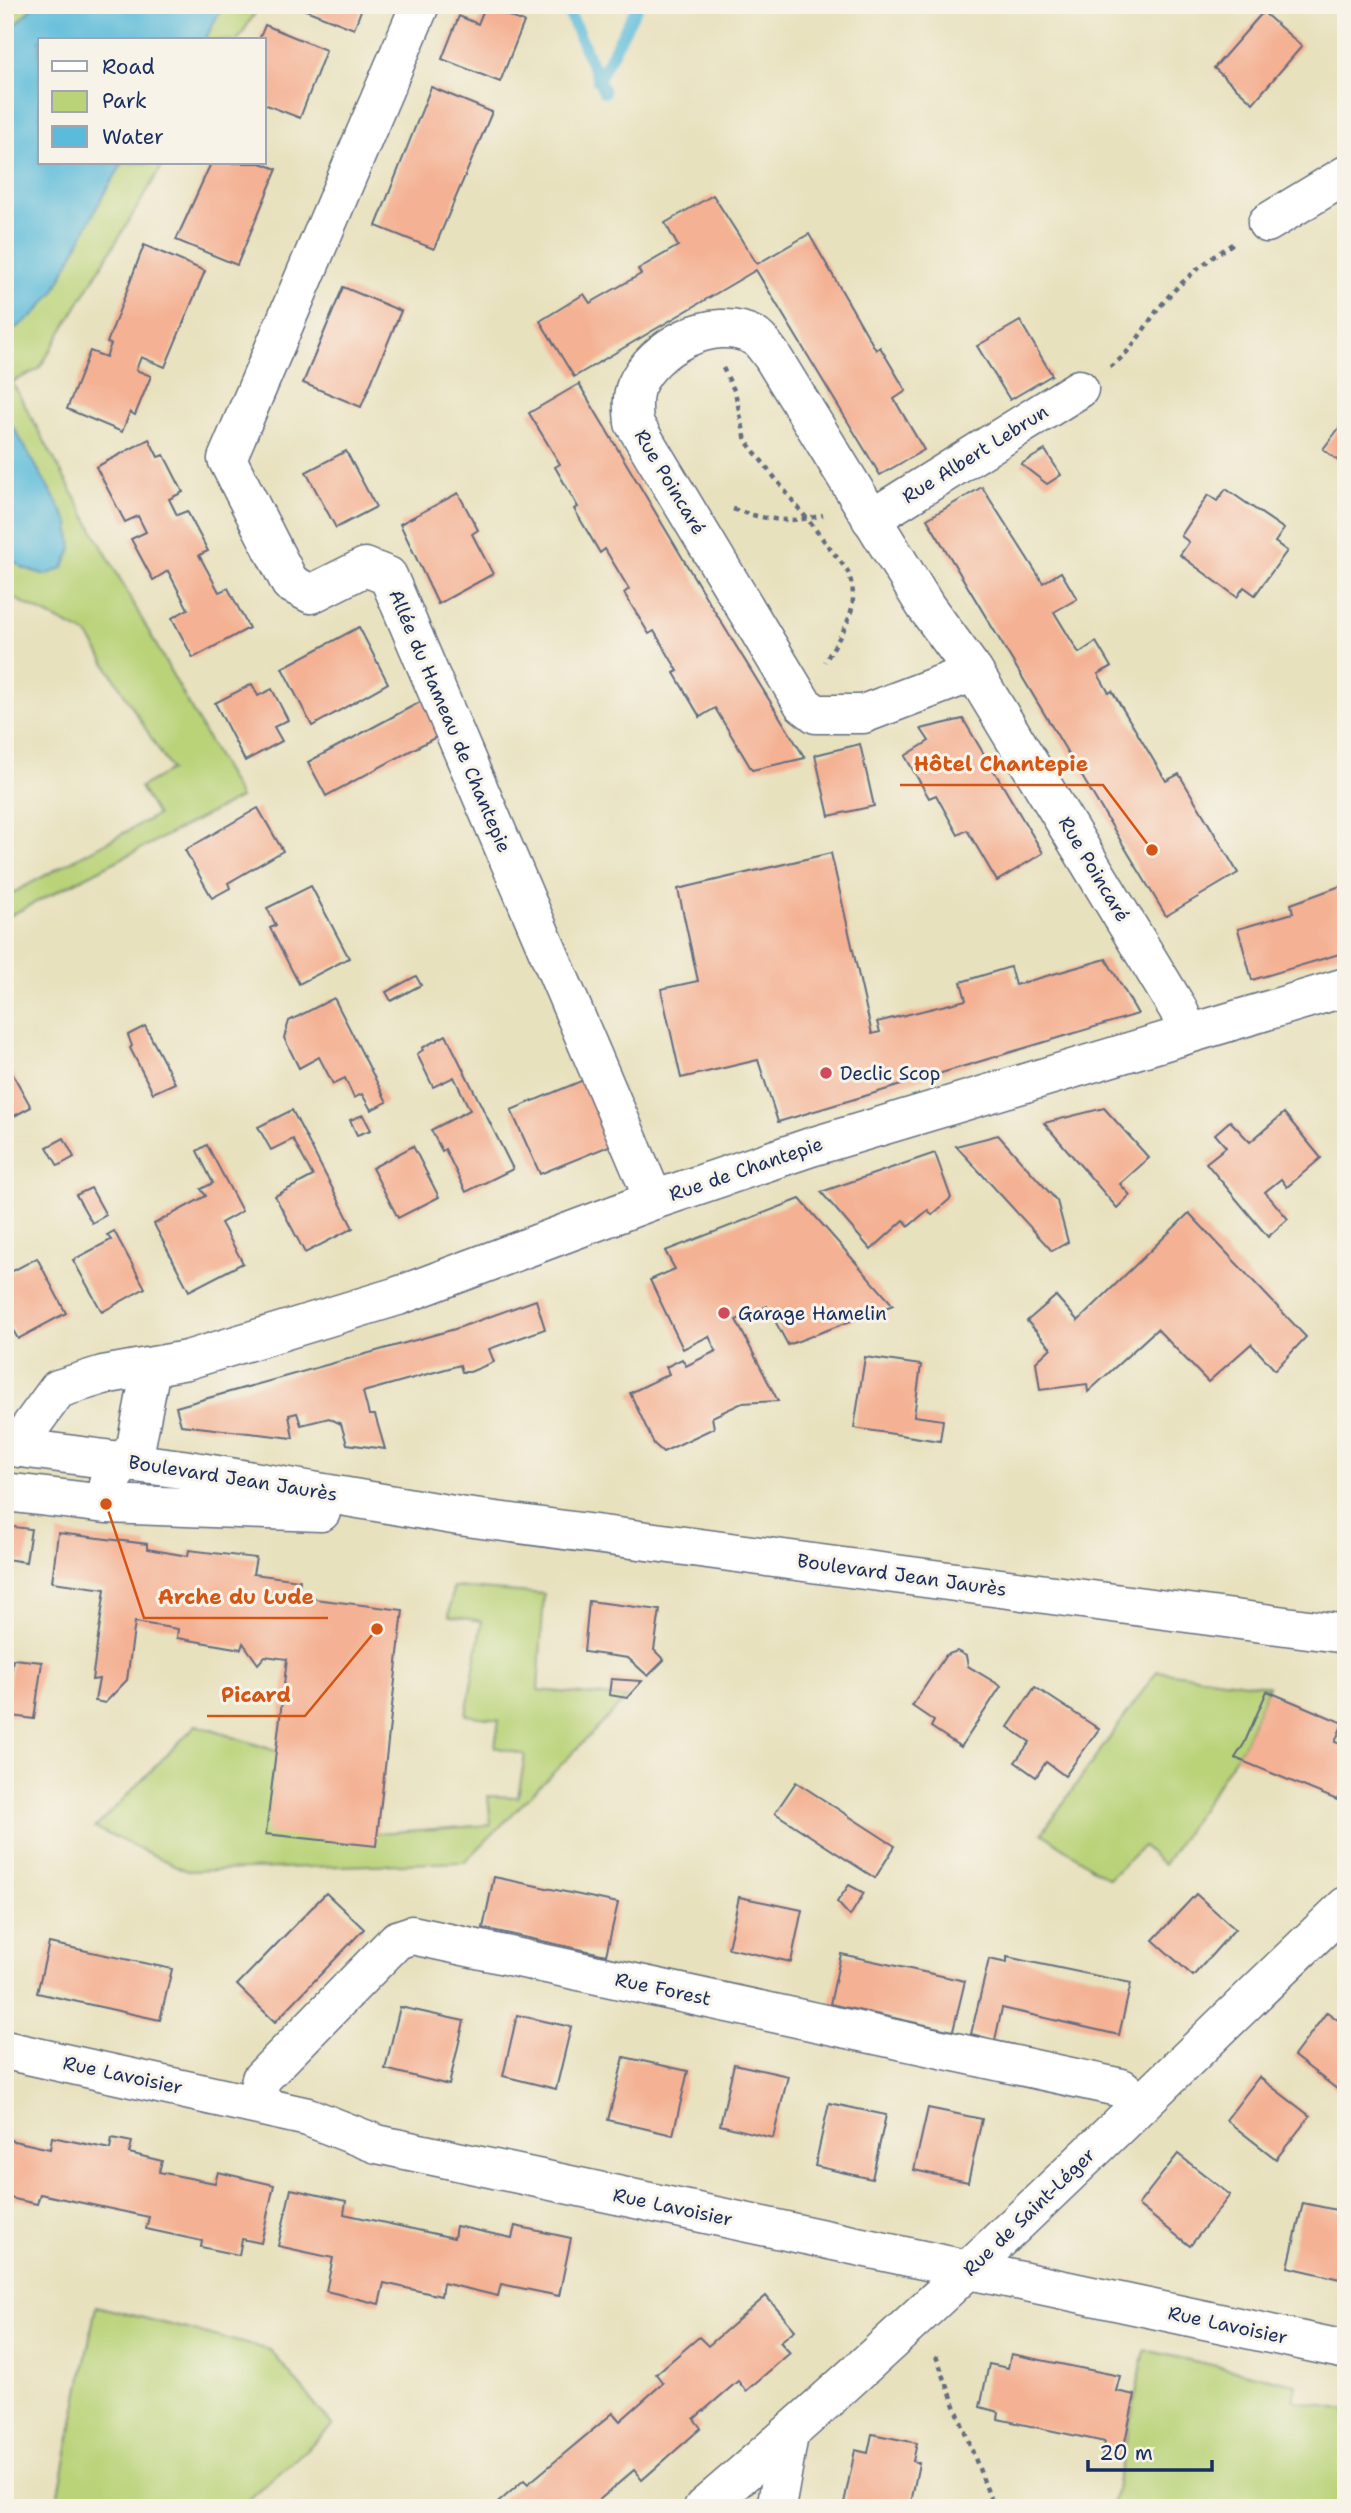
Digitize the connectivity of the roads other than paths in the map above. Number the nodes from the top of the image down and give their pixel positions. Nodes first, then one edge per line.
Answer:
1 (420, 5) edge
2 (1346, 175) edge
3 (1267, 223) road end
4 (1079, 389) road end
5 (871, 519) junction
6 (974, 672) junction
7 (1346, 987) edge
8 (1188, 1032) junction
9 (654, 1200) junction
10 (151, 1368) junction
11 (13, 1447) edge
12 (109, 1482) junction
13 (5, 1492) edge
14 (459, 1516) junction
15 (1345, 1635) edge
16 (1346, 1906) edge
17 (5, 2050) edge
18 (256, 2104) junction
19 (1139, 2104) junction
20 (969, 2269) junction
21 (1346, 2350) edge
22 (789, 2435) junction
23 (703, 2508) edge
24 (776, 2508) edge

1 - 9 street, Allée du Hameau de Chantepie
2 - 3 street
4 - 5 street, Rue Albert Lebrun
5 - 6 street, Rue Poincaré
5 - 6 street, Rue Poincaré
6 - 8 street, Rue Poincaré
7 - 8 street, Rue de Chantepie
8 - 9 street, Rue de Chantepie
9 - 10 street, Rue de Chantepie
10 - 11 street, Rue de Chantepie
10 - 12 street
11 - 12 street, Boulevard Jean Jaurès
12 - 13 street, Boulevard Jean Jaurès
12 - 14 street, Boulevard Jean Jaurès
12 - 14 street, Boulevard Jean Jaurès
14 - 15 street, Boulevard Jean Jaurès
16 - 19 street, Rue de Saint-Léger
17 - 18 street, Rue Lavoisier
18 - 19 street, Rue Forest
18 - 20 street, Rue Lavoisier
19 - 20 street, Rue de Saint-Léger
20 - 21 street, Rue Lavoisier
20 - 22 street, Rue de Saint-Léger
22 - 23 street, Rue de Saint-Léger
22 - 24 street

